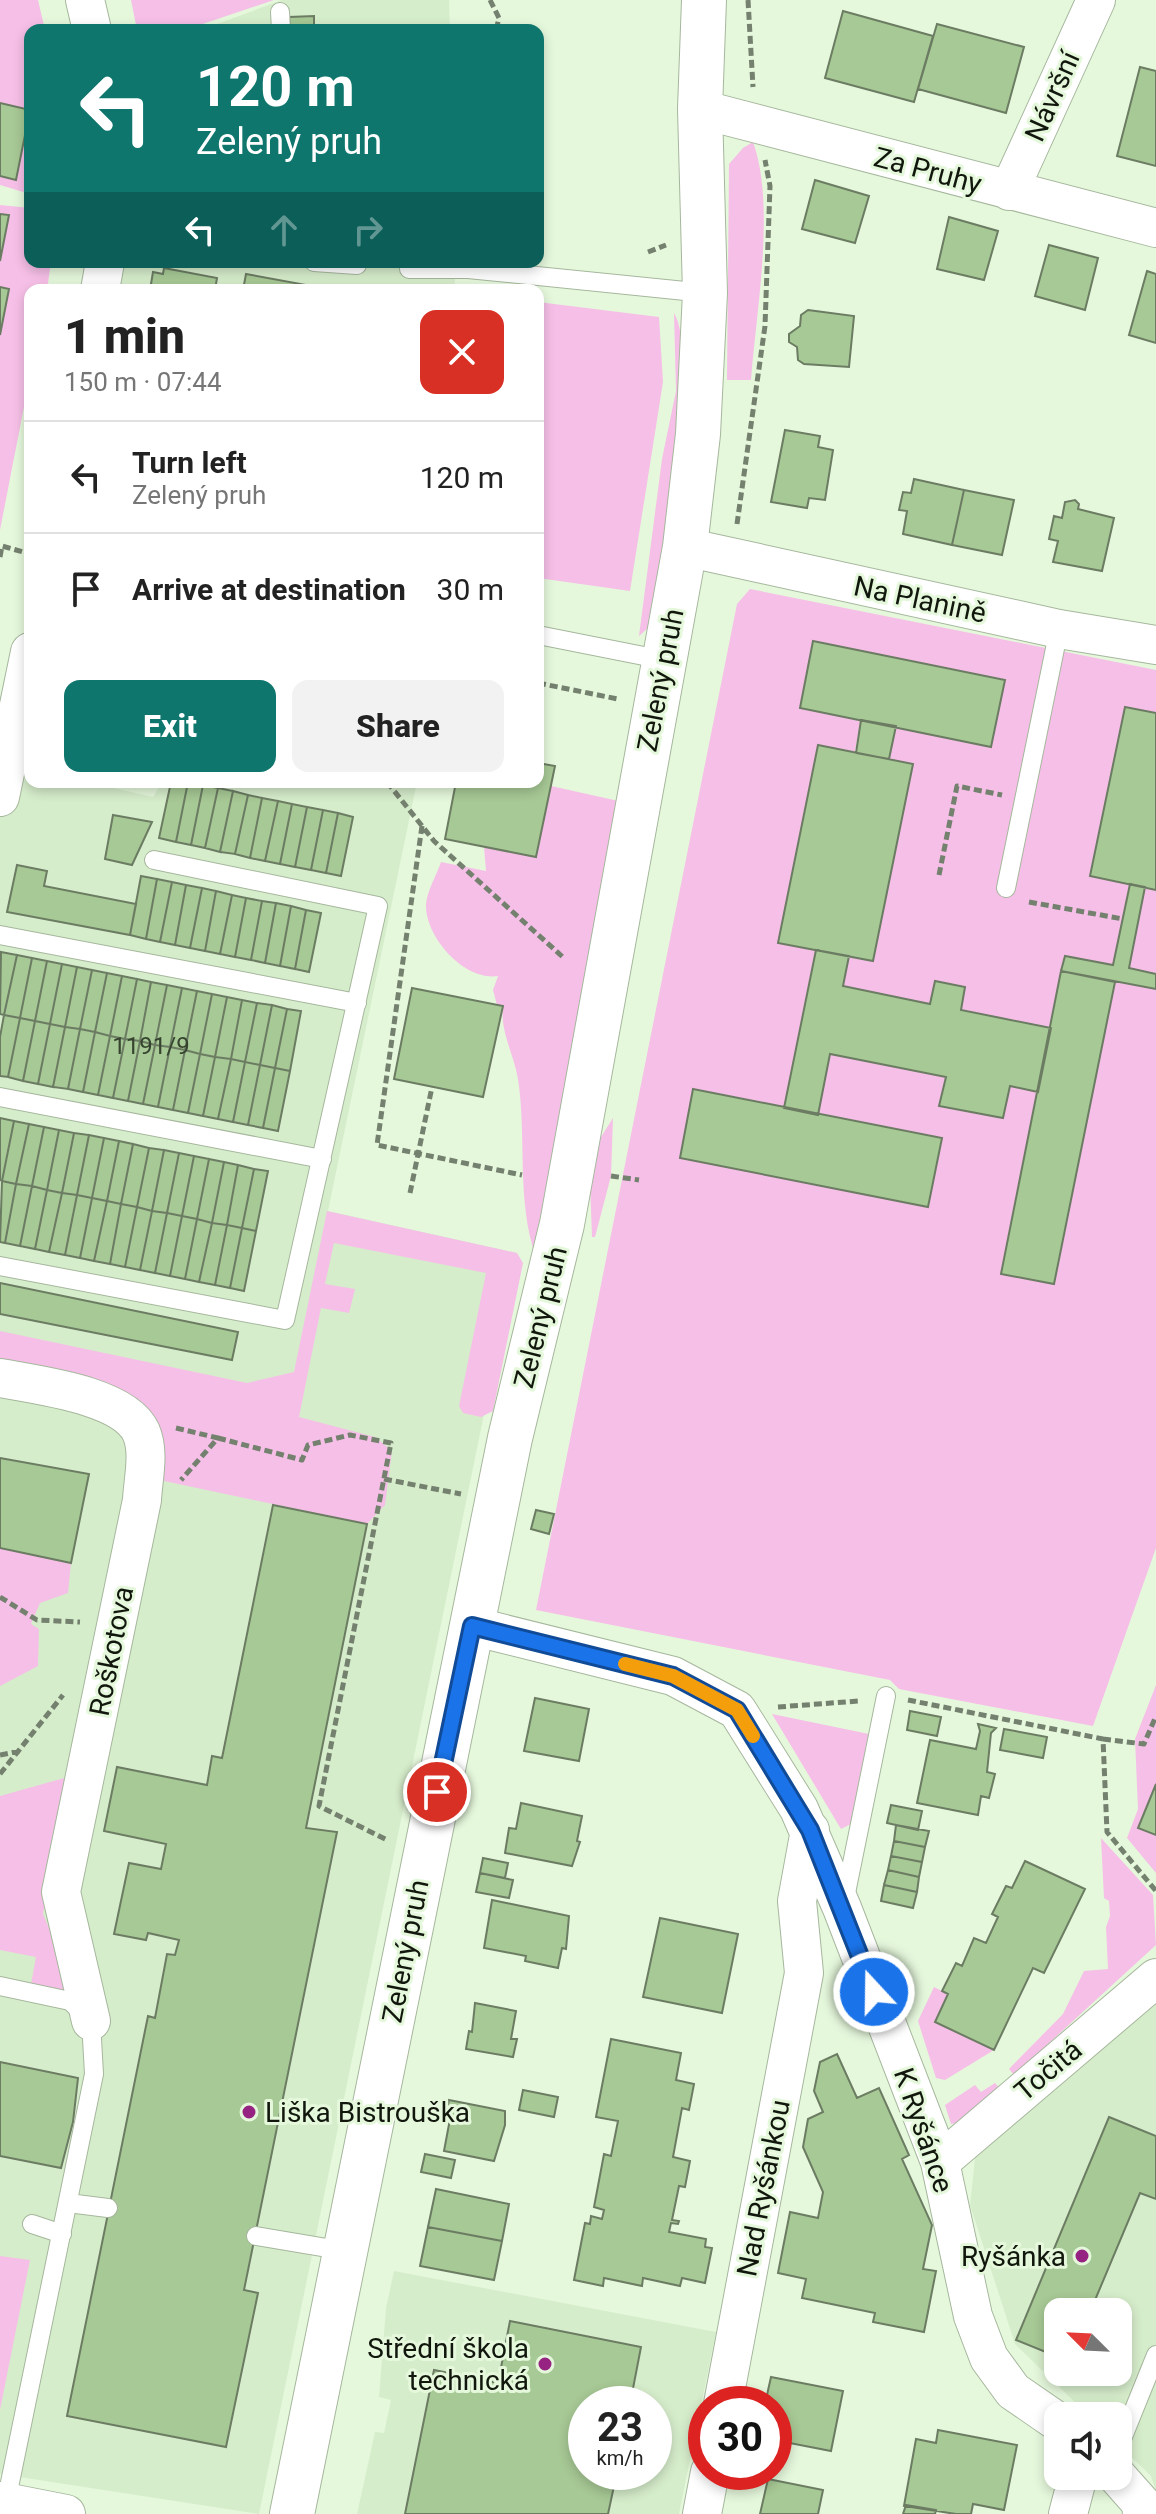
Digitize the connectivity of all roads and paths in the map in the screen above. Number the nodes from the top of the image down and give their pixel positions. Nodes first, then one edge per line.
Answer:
1 (85, 0) edge
2 (490, 0) edge
3 (704, 0) edge
4 (1096, 0) edge
5 (91, 24) edge
6 (498, 24) edge
7 (700, 109) junction
8 (1009, 191) junction
9 (1156, 228) edge
10 (670, 244) dead end
11 (648, 252) dead end
12 (409, 269) dead end
13 (705, 293) junction
14 (685, 547) junction
15 (24, 552) edge
16 (0, 557) edge
17 (1059, 629) junction
18 (544, 636) edge
19 (1156, 645) edge
20 (664, 660) junction
21 (24, 681) edge
22 (544, 684) edge
23 (618, 699) dead end
24 (392, 788) edge
25 (0, 797) edge
26 (1023, 798) junction
27 (422, 826) junction
28 (154, 860) dead end
29 (939, 875) dead end
30 (1006, 888) dead end
31 (1029, 902) dead end
32 (1123, 919) dead end
33 (0, 935) edge
34 (565, 959) dead end
35 (357, 1003) junction
36 (432, 1087) dead end
37 (0, 1097) edge
38 (418, 1154) junction
39 (322, 1159) junction
40 (522, 1175) dead end
41 (611, 1176) dead end
42 (639, 1180) dead end
43 (410, 1193) dead end
44 (0, 1266) edge
45 (0, 1378) edge
46 (218, 1438) dead end
47 (384, 1479) junction
48 (456, 1493) dead end
49 (0, 1597) edge
50 (117, 1624) junction
51 (472, 1626) junction
52 (69, 1687) dead end
53 (886, 1696) junction
54 (737, 1710) junction
55 (1156, 1716) edge
56 (1103, 1739) junction
57 (21, 1751) junction
58 (0, 1755) edge
59 (0, 1774) edge
60 (810, 1830) junction
61 (387, 1840) dead end
62 (1156, 1891) edge
63 (847, 1922) junction
64 (804, 1973) junction
65 (1156, 1978) edge
66 (0, 1986) edge
67 (91, 2021) junction
68 (940, 2162) junction
69 (68, 2203) junction
70 (108, 2208) dead end
71 (32, 2224) dead end
72 (62, 2234) junction
73 (256, 2236) dead end
74 (345, 2251) junction
75 (1156, 2355) edge
76 (726, 2386) edge
77 (1044, 2412) edge
78 (1132, 2414) edge
79 (707, 2490) edge
80 (1074, 2490) edge
81 (1129, 2490) edge
82 (3, 2501) edge
83 (52, 2513) edge
84 (292, 2514) edge
85 (702, 2514) edge
86 (1068, 2514) edge
87 (1142, 2514) edge

1 - 5 street
2 - 6 path
3 - 7 street, Zelený pruh
4 - 8 street, Návršní
7 - 8 street, Za Pruhy
7 - 13 street, Zelený pruh
8 - 9 street, Za Pruhy
10 - 11 path
12 - 13 lane
13 - 14 street, Zelený pruh
14 - 17 street, Na Planině
14 - 20 street, Zelený pruh
15 - 16 path
17 - 19 street, Na Planině
17 - 26 lane
18 - 20 lane
20 - 51 street, Zelený pruh
21 - 25 street
22 - 23 path
24 - 27 path
26 - 29 path
26 - 30 lane
27 - 34 path
27 - 38 path
28 - 35 lane
31 - 32 path
33 - 35 lane
35 - 39 lane
36 - 38 path
37 - 39 lane
38 - 40 path
38 - 43 path
39 - 44 lane
41 - 42 path
45 - 50 street, Roškotova
46 - 47 path
47 - 48 path
47 - 61 path
49 - 50 path
50 - 67 street, Roškotova
51 - 54 street
51 - 74 street, Zelený pruh
52 - 57 path
53 - 54 path
53 - 56 path
53 - 63 lane
54 - 60 street, K Ryšánce
55 - 56 path
56 - 62 path
57 - 58 path
57 - 59 path
60 - 63 street, K Ryšánce
60 - 64 street, Nad Ryšánkou
63 - 64 street
63 - 68 street, K Ryšánce
64 - 76 street, Nad Ryšánkou
65 - 68 street, Točitá
66 - 67 lane
67 - 69 lane
68 - 77 street, K Ryšánce
69 - 70 lane
69 - 72 lane
71 - 72 lane
72 - 82 lane
73 - 74 lane
74 - 84 street, Zelený pruh
75 - 78 lane
79 - 85 street
80 - 86 street
81 - 87 street
82 - 83 street

